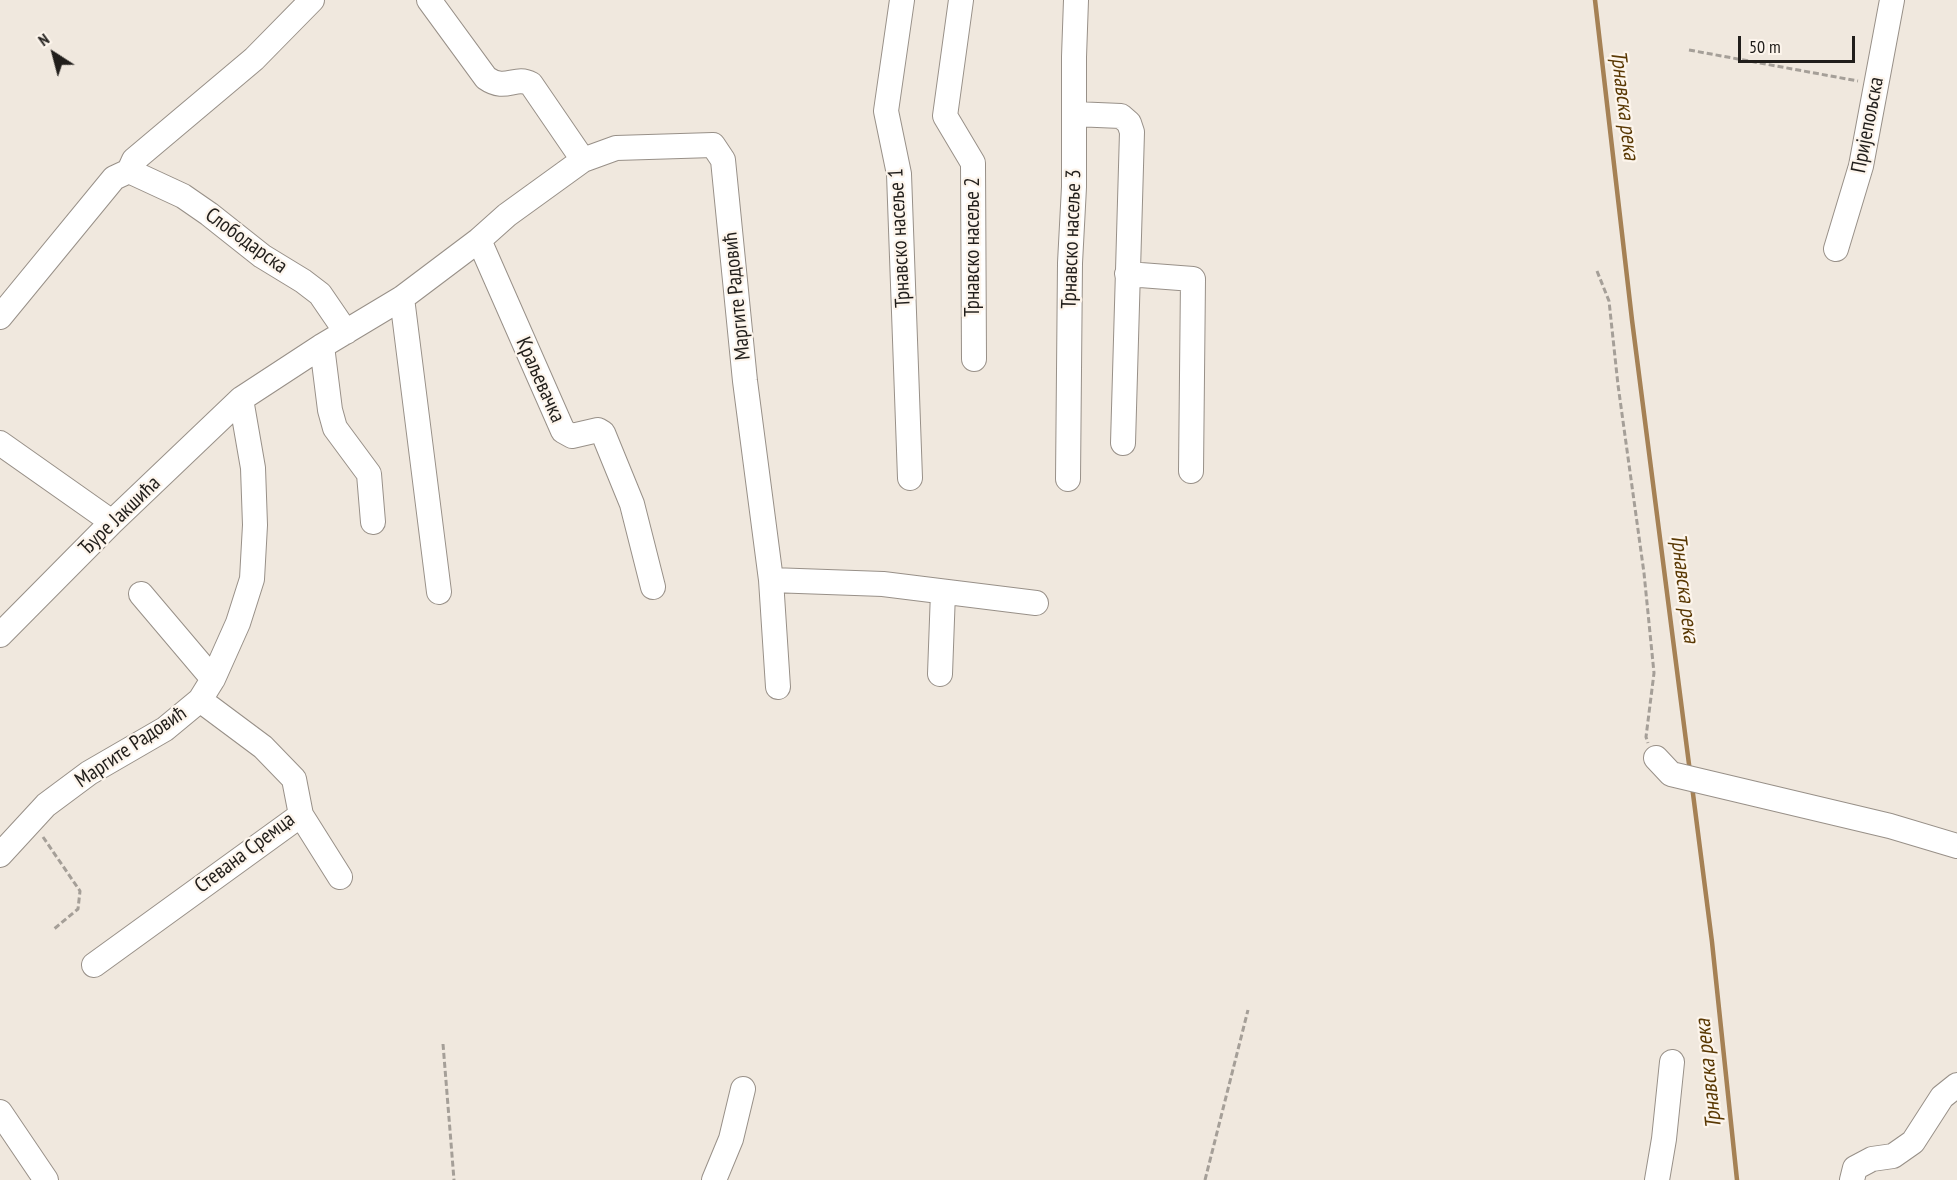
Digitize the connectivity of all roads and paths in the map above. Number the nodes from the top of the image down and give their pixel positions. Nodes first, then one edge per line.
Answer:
1 (312, 0) edge
2 (429, 0) edge
3 (902, 0) edge
4 (961, 0) edge
5 (1076, 0) edge
6 (1892, 0) edge
7 (1689, 50) dead end
8 (1878, 81) junction
9 (1074, 114) junction
10 (583, 160) junction
11 (129, 171) junction
12 (479, 240) junction
13 (1836, 249) dead end
14 (1596, 271) dead end
15 (1127, 274) junction
16 (402, 298) junction
17 (0, 317) edge
18 (346, 332) junction
19 (322, 346) junction
20 (974, 359) dead end
21 (241, 399) junction
22 (0, 443) edge
23 (1124, 443) dead end
24 (1191, 471) dead end
25 (910, 478) dead end
26 (1068, 479) dead end
27 (112, 522) junction
28 (373, 522) dead end
29 (771, 580) junction
30 (653, 587) dead end
31 (439, 592) dead end
32 (943, 592) junction
33 (141, 594) dead end
34 (1036, 603) dead end
35 (0, 635) edge
36 (940, 674) dead end
37 (213, 679) junction
38 (778, 687) dead end
39 (200, 700) junction
40 (1656, 758) joint
41 (301, 814) junction
42 (32, 821) junction
43 (1957, 846) edge
44 (0, 855) edge
45 (340, 877) dead end
46 (54, 929) dead end
47 (94, 965) dead end
48 (1248, 1011) dead end
49 (443, 1044) dead end
50 (1672, 1062) dead end
51 (1957, 1085) edge
52 (743, 1089) dead end
53 (0, 1112) edge
54 (46, 1180) edge
55 (454, 1180) edge
56 (714, 1180) edge
57 (1205, 1180) edge
58 (1657, 1180) edge
59 (1852, 1180) edge

1 - 11 street
2 - 10 street
3 - 25 street, Трнавско насеље 1
4 - 20 street, Трнавско насеље 2
5 - 9 street, Трнавско насеље 3
6 - 8 street, Пријепољска
7 - 8 path
8 - 13 street, Пријепољска
9 - 15 street
9 - 26 street, Трнавско насеље 3
10 - 12 street, Маргите Радовић
10 - 29 street, Маргите Радовић
11 - 17 street
11 - 18 street, Слободарска
12 - 16 street, Маргите Радовић
12 - 30 street, Краљевачка
14 - 40 path
15 - 23 street
15 - 24 street
16 - 18 street, Маргите Радовић
16 - 31 street
18 - 19 street, Маргите Радовић
19 - 21 street, Маргите Радовић
19 - 28 street
21 - 27 street, Ђуре Јакшића
21 - 37 street, Маргите Радовић
22 - 27 street
27 - 35 street, Ђуре Јакшића
29 - 32 street
29 - 38 street, Маргите Радовић
32 - 34 street
32 - 36 street
33 - 37 street
37 - 39 street, Маргите Радовић
39 - 41 street, Стевана Сремца
39 - 42 street, Маргите Радовић
40 - 43 street
41 - 45 street
41 - 47 street, Стевана Сремца
42 - 44 street, Маргите Радовић
42 - 46 path
48 - 57 path
49 - 55 path
50 - 58 street
51 - 59 street
52 - 56 street
53 - 54 street

